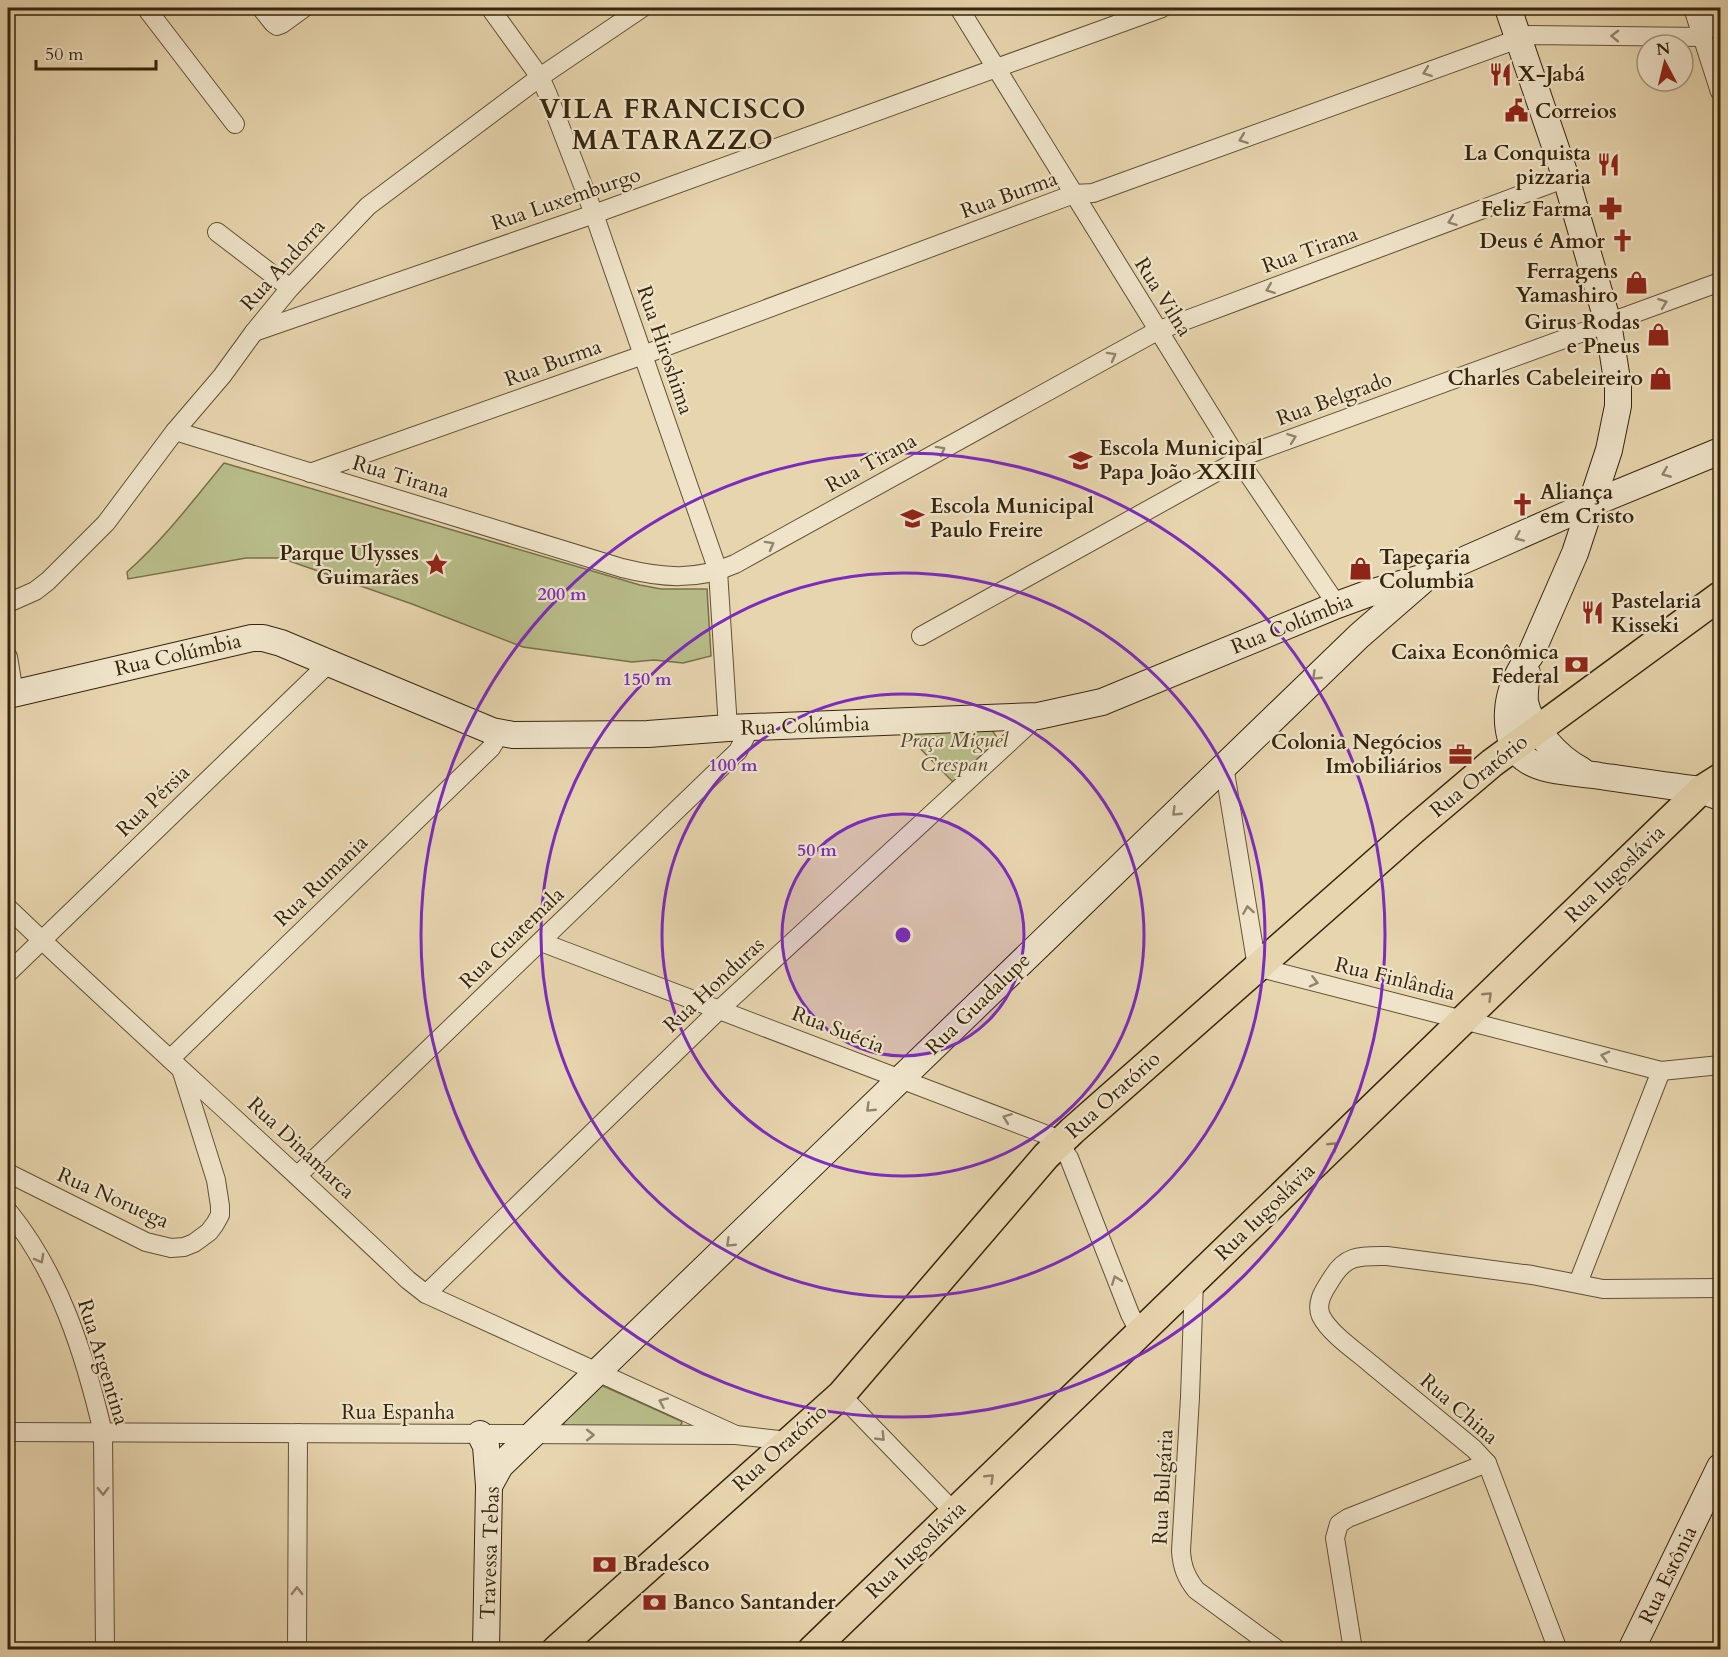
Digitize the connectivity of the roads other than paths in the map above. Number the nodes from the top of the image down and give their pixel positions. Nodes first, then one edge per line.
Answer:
1 (146, 8) edge
2 (261, 8) edge
3 (304, 8) edge
4 (490, 8) edge
5 (642, 8) edge
6 (959, 8) edge
7 (1162, 8) edge
8 (1508, 8) edge
9 (1693, 8) edge
10 (1720, 8) edge
11 (1702, 37) junction
12 (1520, 39) junction
13 (996, 68) junction
14 (540, 77) junction
15 (1720, 92) edge
16 (235, 124) dead end
17 (1566, 178) junction
18 (1074, 195) junction
19 (594, 214) junction
20 (217, 232) dead end
21 (1720, 282) edge
22 (290, 288) junction
23 (1608, 323) junction
24 (1157, 331) junction
25 (254, 332) junction
26 (643, 355) junction
27 (175, 431) junction
28 (1720, 451) edge
29 (1238, 459) junction
30 (310, 473) junction
31 (1591, 504) junction
32 (718, 571) junction
33 (1428, 576) junction
34 (1720, 596) edge
35 (8, 603) edge
36 (1337, 605) junction
37 (921, 636) dead end
38 (1359, 636) junction
39 (1530, 656) junction
40 (8, 657) edge
41 (329, 663) junction
42 (11, 694) edge
43 (1038, 716) junction
44 (739, 728) junction
45 (1538, 729) junction
46 (500, 733) junction
47 (1514, 746) junction
48 (1224, 766) junction
49 (1589, 774) junction
50 (1714, 789) edge
51 (8, 908) edge
52 (41, 940) junction
53 (541, 942) junction
54 (1257, 967) junction
55 (8, 973) edge
56 (720, 1009) junction
57 (1464, 1020) junction
58 (176, 1065) junction
59 (1720, 1065) edge
60 (1661, 1071) junction
61 (901, 1078) junction
62 (1059, 1143) junction
63 (8, 1173) edge
64 (298, 1175) junction
65 (8, 1210) edge
66 (1194, 1281) junction
67 (1578, 1283) junction
68 (1720, 1288) edge
69 (426, 1294) junction
70 (1140, 1333) junction
71 (597, 1372) junction
72 (841, 1395) junction
73 (689, 1414) junction
74 (8, 1432) edge
75 (103, 1433) junction
76 (298, 1433) junction
77 (480, 1434) junction
78 (531, 1435) junction
79 (678, 1435) junction
80 (736, 1435) junction
81 (788, 1441) junction
82 (1487, 1463) junction
83 (1720, 1467) edge
84 (489, 1486) junction
85 (954, 1512) junction
86 (105, 1650) edge
87 (297, 1650) edge
88 (486, 1650) edge
89 (556, 1650) edge
90 (812, 1650) edge
91 (1278, 1650) edge
92 (1353, 1650) edge
93 (1558, 1650) edge
94 (1631, 1650) edge

1 - 16 street
2 - 3 street
4 - 14 street, Rua Hiroshima
5 - 14 street, Rua Andorra
6 - 13 street, Rua Vilna
7 - 13 street, Rua Luxemburgo
8 - 12 main road
9 - 11 street
10 - 11 street
11 -> 12 street, Rua Burma
11 - 15 street
12 - 17 main road
12 -> 18 street, Rua Burma
13 - 18 street, Rua Vilna
13 - 19 street, Rua Luxemburgo
14 - 19 street, Rua Hiroshima
14 - 22 street, Rua Andorra
17 - 23 main road
17 -> 24 street, Rua Tirana
18 - 24 street, Rua Vilna
18 - 26 street, Rua Burma
19 - 25 street, Rua Luxemburgo
19 - 26 street, Rua Hiroshima
20 - 22 street
23 -> 21 street, Rua Belgrado
22 - 25 street, Rua Andorra
29 -> 23 street, Rua Belgrado
23 - 31 main road
24 - 29 street, Rua Vilna
32 -> 24 street, Rua Tirana
25 - 27 street, Rua Andorra
26 - 30 street, Rua Burma
26 - 32 street, Rua Hiroshima
27 - 30 street, Rua Tirana
27 - 35 street, Rua Andorra
28 -> 31 main road, Rua Colúmbia
29 - 36 street, Rua Vilna
29 - 37 street, Rua Belgrado
30 - 32 street, Rua Tirana
31 -> 33 main road, Rua Colúmbia
31 - 39 main road
32 - 44 street, Rua Hiroshima
33 - 36 main road, Rua Colúmbia
33 - 38 main road, Rua Guadalupe
34 - 45 main road, Rua Oratório
36 - 38 main road
36 - 43 main road, Rua Colúmbia
38 -> 48 main road, Rua Guadalupe
39 - 45 main road
39 - 47 main road
40 - 42 street
41 - 42 main road, Rua Colúmbia
41 - 46 main road, Rua Colúmbia
41 - 52 street, Rua Pérsia
43 - 44 main road, Rua Colúmbia
43 - 56 street, Rua Honduras
44 - 46 main road, Rua Colúmbia
44 - 53 street, Rua Guatemala
45 - 47 main road, Rua Oratório
45 - 49 main road
46 - 58 street, Rua Rumania
47 - 49 main road
47 - 54 main road, Rua Oratório
54 -> 48 street
48 -> 61 main road, Rua Guadalupe
49 - 50 main road
57 -> 50 main road, Rua Iugoslávia
51 - 52 street, Rua Dinamarca
52 - 55 street, Rua Pérsia
52 - 58 street, Rua Dinamarca
53 - 56 street, Rua Suécia
53 - 64 street, Rua Guatemala
54 -> 57 street, Rua Finlândia
54 - 62 main road, Rua Oratório
56 - 61 street, Rua Suécia
56 - 69 street, Rua Honduras
60 -> 57 street, Rua Finlândia
66 -> 57 main road, Rua Iugoslávia
58 - 63 street, Rua Noruega
58 - 64 street, Rua Dinamarca
59 - 60 street, Rua Finlândia
60 - 67 street
62 -> 61 street, Rua Suécia
61 -> 71 main road, Rua Guadalupe
70 -> 62 street
62 - 72 main road, Rua Oratório
64 - 69 street, Rua Dinamarca
65 -> 75 street, Rua Argentina
66 - 70 main road, Rua Iugoslávia
66 - 91 street, Rua Bulgária
67 - 68 street
67 - 82 street, Rua China
69 - 71 street, Rua Dinamarca
85 -> 70 main road, Rua Iugoslávia
73 -> 71 street, Rua Dinamarca
71 - 78 main road, Travessa Tebas
72 - 81 main road, Rua Oratório
72 -> 85 street
73 - 79 street
73 - 80 street, Rua Dinamarca
74 - 75 street, Rua Espanha
75 - 76 street, Rua Espanha
75 -> 86 street, Rua Argentina
76 - 77 street, Rua Espanha
87 -> 76 street
77 - 78 street, Rua Espanha
77 - 84 main road
78 -> 79 street, Rua Espanha
78 - 84 main road, Travessa Tebas
79 - 80 street, Rua Espanha
80 - 81 street, Rua Espanha
81 - 89 main road, Rua Oratório
82 - 92 street
82 - 93 street, Rua China
83 - 94 main road, Rua Estônia
84 - 88 main road, Travessa Tebas
85 - 90 main road, Rua Iugoslávia

